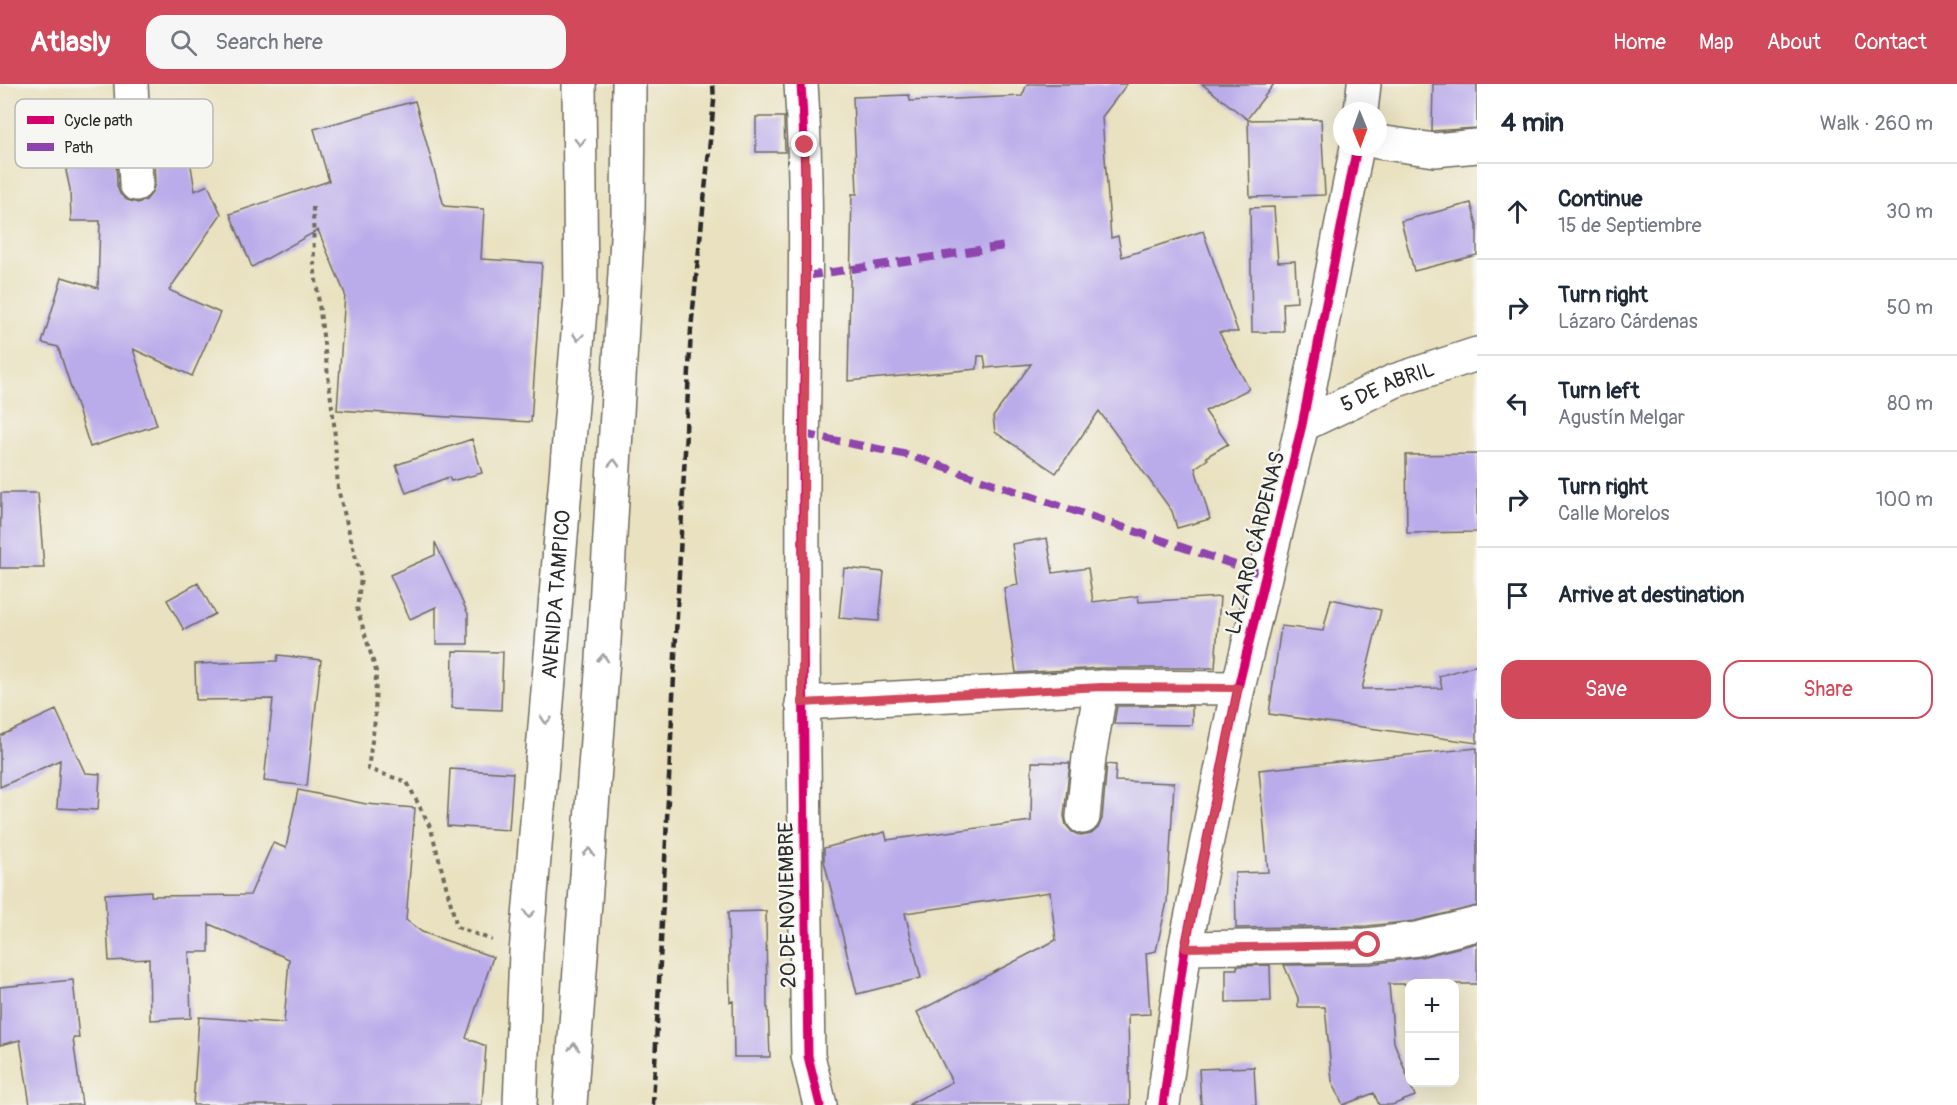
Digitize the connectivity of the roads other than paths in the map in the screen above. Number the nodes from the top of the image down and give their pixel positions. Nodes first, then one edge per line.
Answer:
1 (131, 84) edge
2 (579, 84) edge
3 (629, 84) edge
4 (801, 84) edge
5 (1364, 84) edge
6 (132, 99) edge
7 (1362, 102) edge
8 (1387, 143) edge
9 (1477, 146) edge
10 (1355, 156) edge
11 (135, 168) edge
12 (136, 184) dead end
13 (1477, 354) edge
14 (1302, 425) junction
15 (1101, 687) junction
16 (1238, 688) junction
17 (802, 703) junction
18 (1083, 817) dead end
19 (1477, 924) edge
20 (1185, 948) junction
21 (520, 1105) edge
22 (570, 1105) edge
23 (820, 1105) edge
24 (1163, 1105) edge

1 - 6 street
2 -> 21 street, AVENIDA TAMPICO
22 -> 3 street
4 - 17 street, 20 DE NOVIEMBRE
5 - 7 street
8 - 9 street
10 - 14 street, LÁZARO CÁRDENAS
11 - 12 street
13 - 14 street, 5 DE ABRIL
14 - 16 street, LÁZARO CÁRDENAS
15 - 16 street
15 - 17 street
15 - 18 street
16 - 20 street, LÁZARO CÁRDENAS
17 - 23 street, 20 DE NOVIEMBRE
19 - 20 street
20 - 24 street, LÁZARO CÁRDENAS

